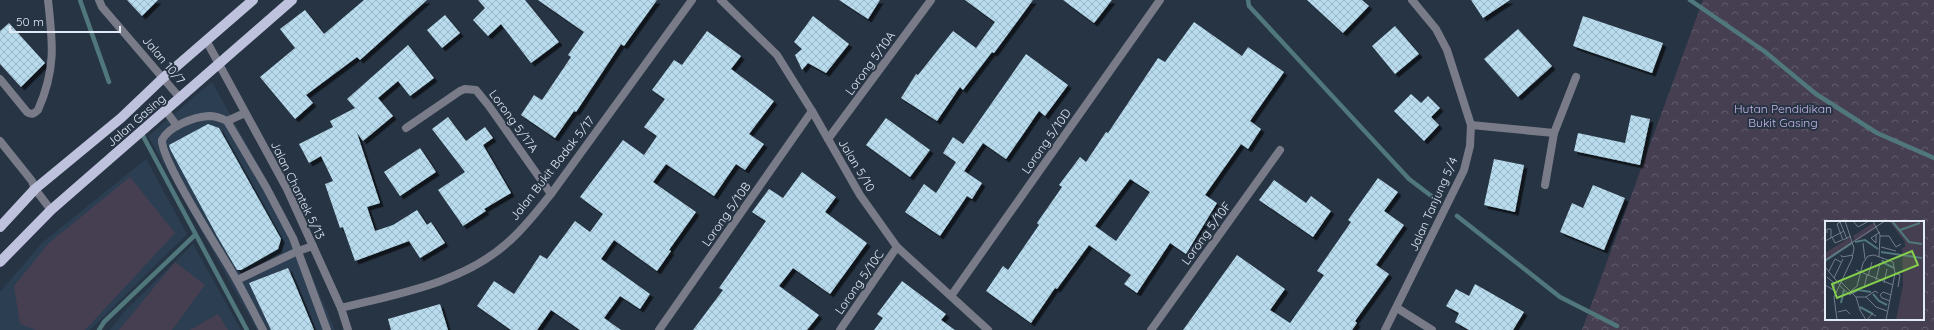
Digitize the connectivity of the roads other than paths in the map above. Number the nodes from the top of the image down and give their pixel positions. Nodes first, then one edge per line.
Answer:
1 (48, 0) edge
2 (99, 0) edge
3 (253, 0) edge
4 (292, 0) edge
5 (692, 0) edge
6 (721, 0) edge
7 (931, 0) edge
8 (1160, 0) edge
9 (1412, 0) edge
10 (207, 42) junction
11 (219, 64) junction
12 (1576, 77) dead end
13 (163, 78) junction
14 (0, 79) edge
15 (180, 98) junction
16 (166, 111) junction
17 (812, 111) junction
18 (245, 113) junction
19 (227, 121) junction
20 (1471, 125) junction
21 (177, 126) junction
22 (406, 128) dead end
23 (1554, 133) junction
24 (828, 140) junction
25 (0, 141) edge
26 (1280, 150) dead end
27 (1545, 185) dead end
28 (35, 190) junction
29 (551, 194) junction
30 (51, 210) junction
31 (0, 227) edge
32 (313, 246) junction
33 (898, 247) junction
34 (298, 251) junction
35 (0, 262) edge
36 (237, 280) junction
37 (951, 296) junction
38 (341, 308) junction
39 (1397, 308) junction
40 (262, 330) edge
41 (327, 330) edge
42 (348, 330) edge
43 (658, 330) edge
44 (840, 330) edge
45 (988, 330) edge
46 (1151, 330) edge
47 (1385, 330) edge
48 (1432, 330) edge

1 - 14 street
2 - 13 street, Jalan 10/7
3 - 10 main road, Jalan Gasing
4 - 11 main road, Jalan Gasing
5 - 29 street, Jalan Bukit Badak 5/17
6 - 17 street, Jalan 5/10
7 - 24 street, Lorong 5/10A
8 - 37 street, Lorong 5/10D
9 - 20 street, Jalan Tanjung 5/4
10 - 11 street, Jalan Chantek 5/13
10 - 13 main road, Jalan Gasing
11 - 15 main road, Jalan Gasing
11 - 18 street, Jalan Chantek 5/13
12 - 23 street
13 - 15 street, Jalan 10/7
13 - 28 main road, Jalan Gasing
15 - 16 main road, Jalan Gasing
16 - 21 street
16 - 30 main road, Jalan Gasing
17 - 24 street, Jalan 5/10
17 - 43 street, Lorong 5/10B
18 - 19 street
18 - 32 street, Jalan Chantek 5/13
19 - 21 street
19 - 34 street
20 - 23 street
20 - 39 street, Jalan Tanjung 5/4
21 - 36 street
22 - 29 street, Lorong 5/17A
23 - 27 street
24 - 33 street, Jalan 5/10
25 - 28 street
26 - 46 street, Lorong 5/10F
28 - 30 street
28 - 31 main road, Jalan Gasing
29 - 38 street, Jalan Bukit Badak 5/17
30 - 35 main road, Jalan Gasing
32 - 34 street
32 - 38 street, Jalan Chantek 5/13
33 - 37 street, Jalan 5/10
33 - 44 street, Lorong 5/10C
34 - 36 street
34 - 41 street
36 - 40 street
37 - 45 street, Jalan 5/10
38 - 42 street, Jalan Chantek 5/13
39 - 47 street, Jalan Tanjung 5/4
39 - 48 street

